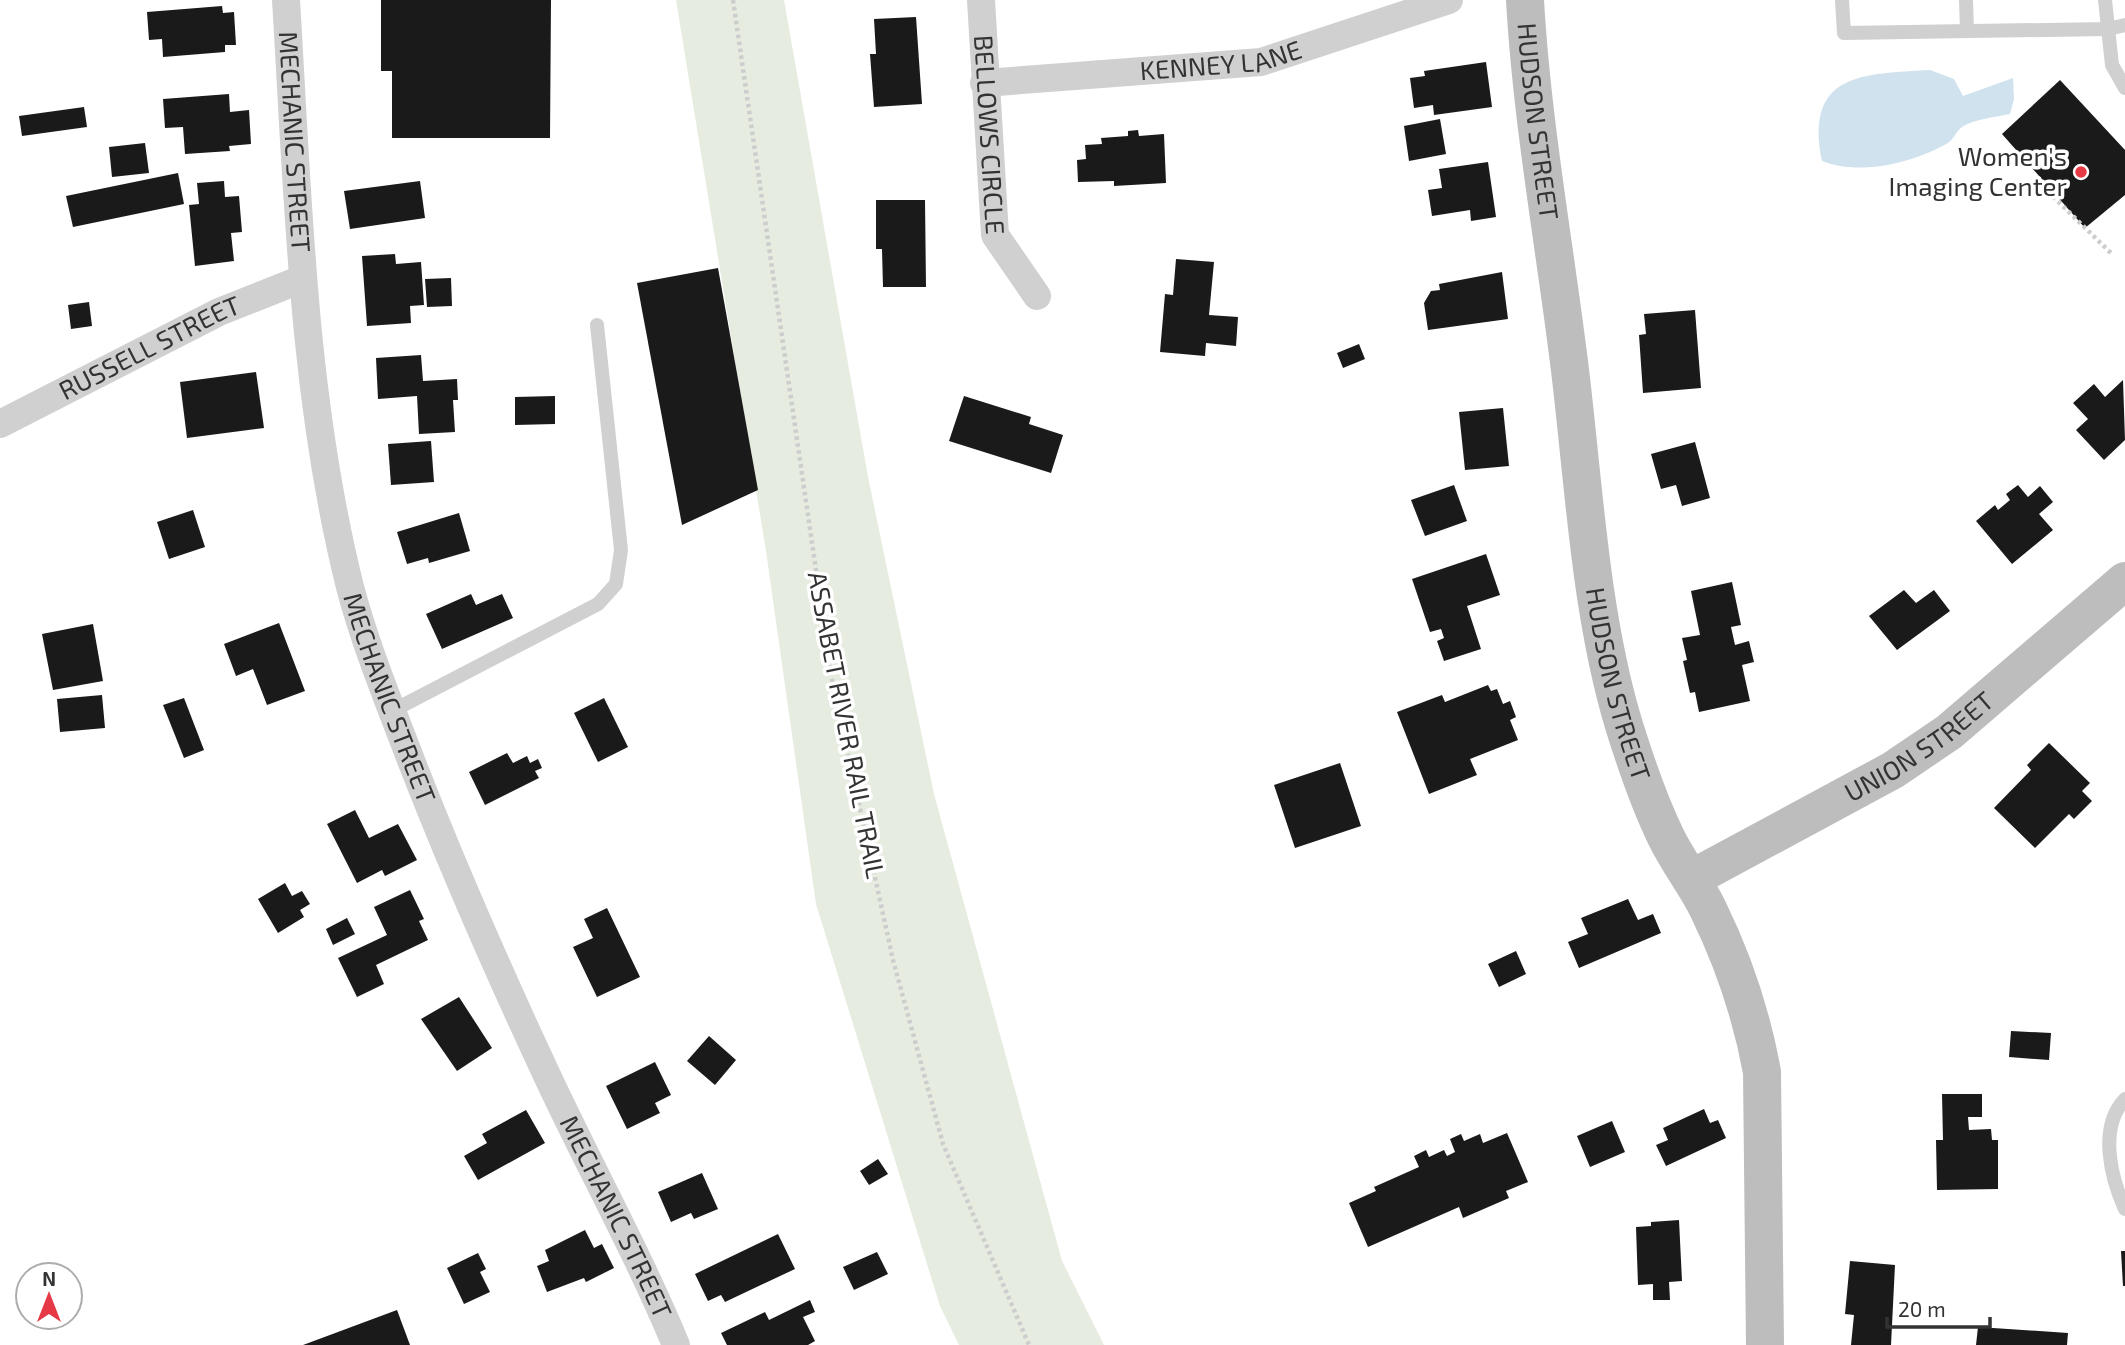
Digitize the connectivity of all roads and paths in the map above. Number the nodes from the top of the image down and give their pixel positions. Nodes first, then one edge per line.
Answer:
1 (286, 0) edge
2 (733, 0) edge
3 (981, 0) edge
4 (1449, 0) edge
5 (1525, 0) edge
6 (1842, 0) edge
7 (1966, 0) edge
8 (2105, 0) edge
9 (2125, 25) edge
10 (2108, 29) junction
11 (1967, 31) junction
12 (984, 83) junction
13 (2125, 88) edge
14 (2038, 182) dead end
15 (2112, 254) dead end
16 (302, 279) junction
17 (1037, 296) dead end
18 (597, 325) dead end
19 (0, 424) edge
20 (2125, 581) edge
21 (392, 710) junction
22 (1691, 879) junction
23 (2125, 1099) edge
24 (2125, 1209) edge
25 (676, 1345) edge
26 (1029, 1345) edge
27 (1765, 1345) edge

1 - 16 street, MECHANIC STREET
2 - 26 path, ASSABET RIVER RAIL TRAIL
3 - 12 street, BELLOWS CIRCLE
4 - 12 street, KENNEY LANE
5 - 22 street, HUDSON STREET
6 - 11 lane
7 - 11 lane
8 - 10 lane
9 - 10 lane
10 - 11 lane
10 - 13 lane
12 - 17 street, BELLOWS CIRCLE
14 - 15 path
16 - 19 street, RUSSELL STREET
16 - 21 street, MECHANIC STREET
18 - 21 lane
20 - 22 street, UNION STREET
21 - 25 street, MECHANIC STREET
22 - 27 street, HUDSON STREET
23 - 24 lane

